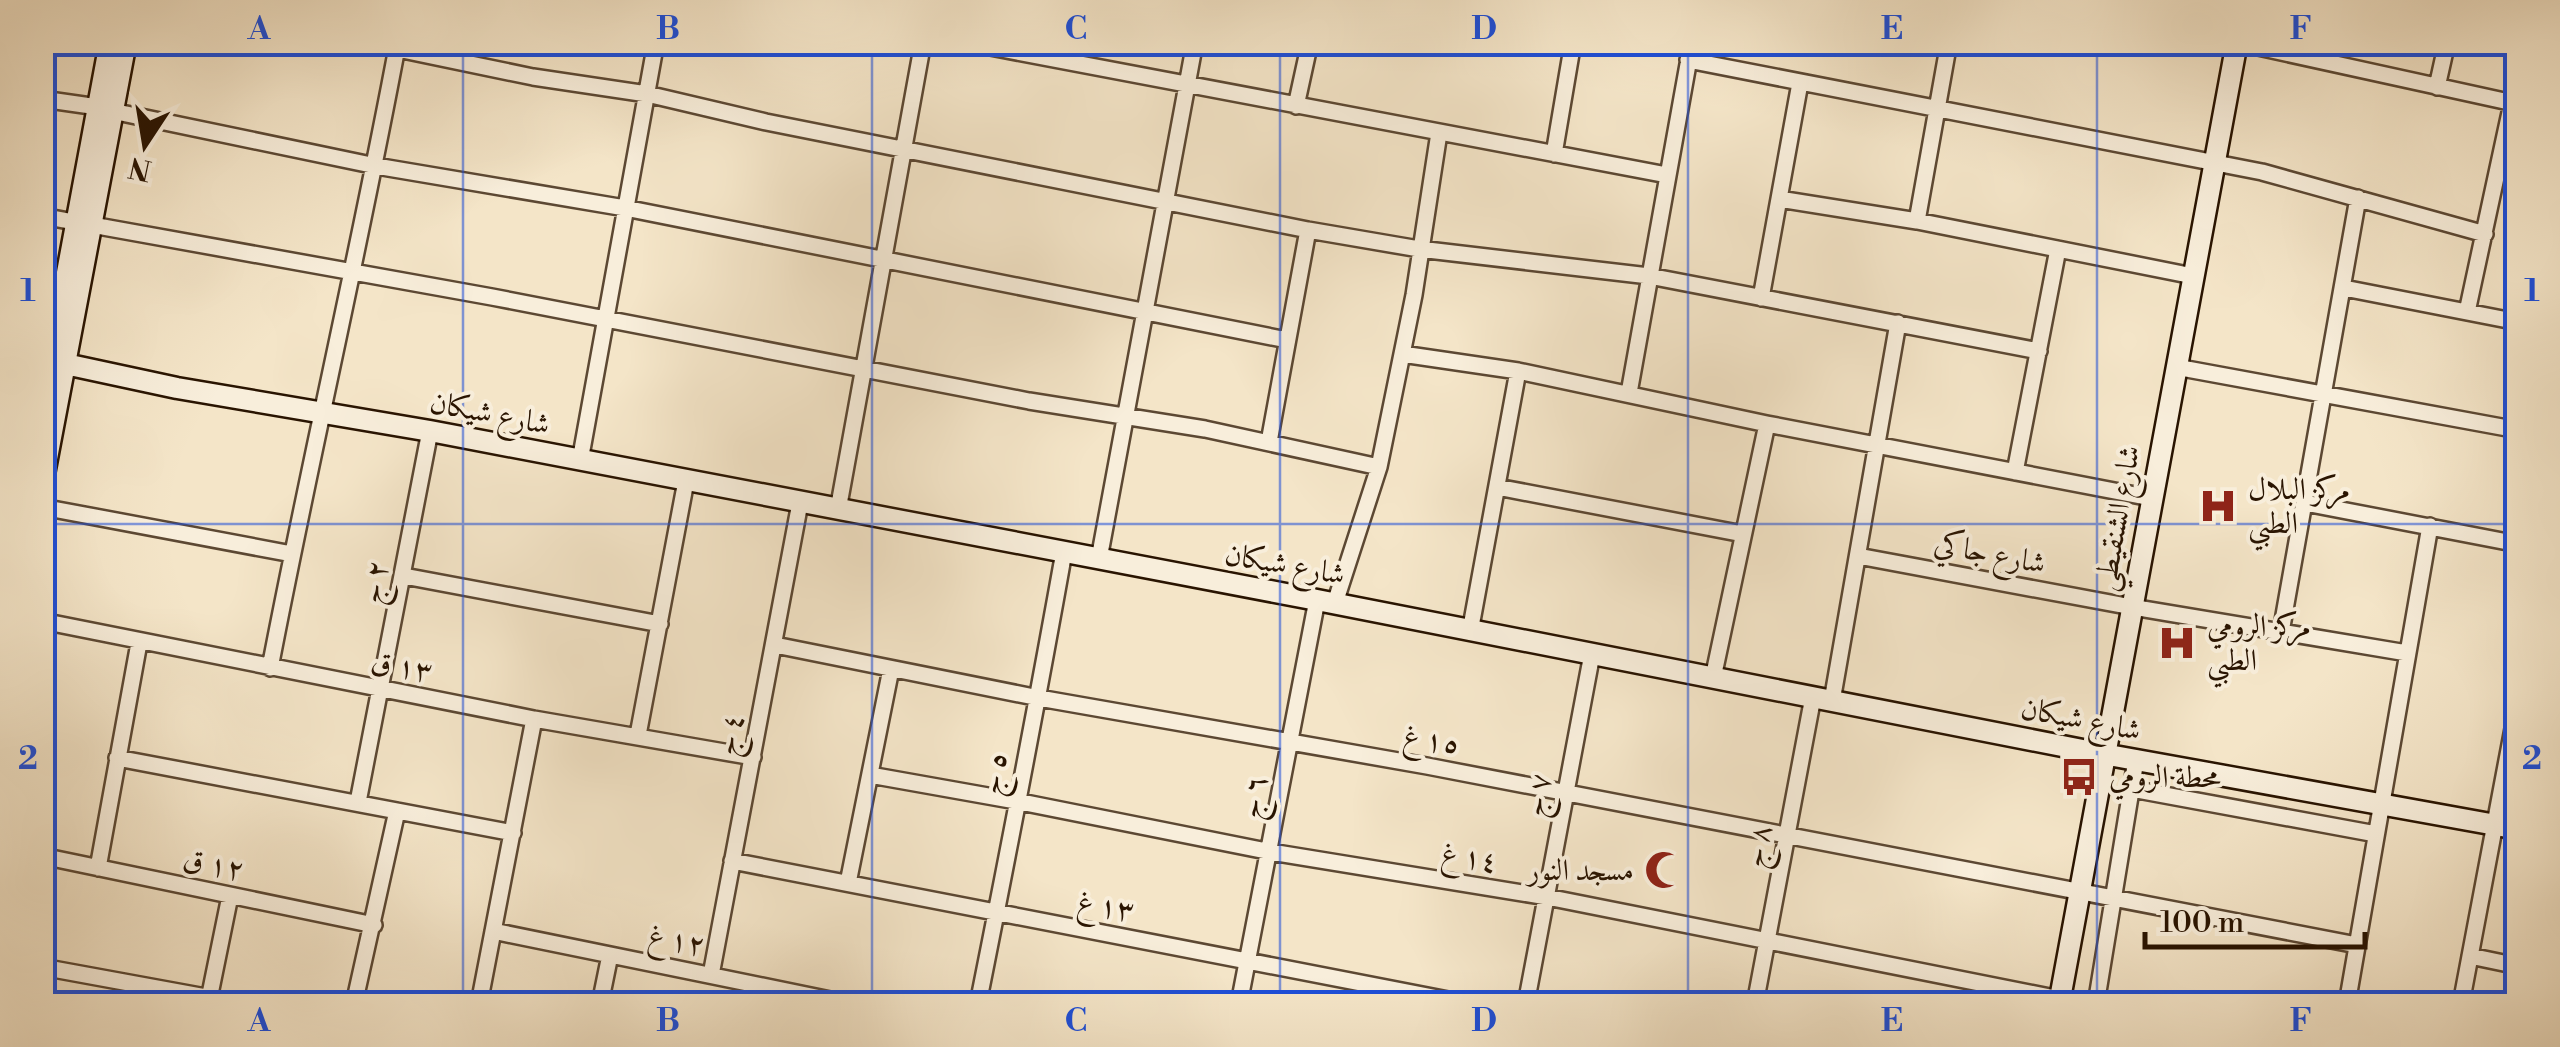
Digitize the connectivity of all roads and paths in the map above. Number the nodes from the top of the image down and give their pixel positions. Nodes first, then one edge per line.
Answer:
1 (110, 42) edge
2 (126, 42) edge
3 (364, 42) edge
4 (656, 42) edge
5 (924, 42) edge
6 (964, 42) edge
7 (1196, 42) edge
8 (1310, 42) edge
9 (1573, 42) edge
10 (1692, 42) edge
11 (1949, 42) edge
12 (2448, 42) edge
13 (2236, 43) edge
14 (397, 46) edge
15 (1688, 60) junction
16 (1800, 83) junction
17 (1187, 86) junction
18 (2437, 87) junction
19 (647, 94) junction
20 (42, 99) edge
21 (2515, 104) edge
22 (1296, 106) junction
23 (105, 109) junction
24 (1937, 109) junction
25 (1439, 133) junction
26 (906, 150) junction
27 (1554, 154) junction
28 (2214, 162) junction
29 (376, 166) junction
30 (1666, 175) junction
31 (2358, 198) junction
32 (1778, 199) junction
33 (1167, 202) junction
34 (625, 208) junction
35 (42, 216) edge
36 (1916, 220) junction
37 (83, 224) junction
38 (1308, 230) junction
39 (2485, 234) junction
40 (1419, 249) junction
41 (2058, 249) junction
42 (886, 260) junction
43 (354, 273) junction
44 (1649, 276) junction
45 (2193, 276) junction
46 (2344, 288) junction
47 (1760, 298) junction
48 (2467, 312) junction
49 (1145, 313) junction
50 (606, 319) junction
51 (2518, 322) edge
52 (1898, 323) junction
53 (1287, 340) junction
54 (2039, 352) junction
55 (1402, 354) junction
56 (54, 361) edge
57 (2176, 367) junction
58 (864, 370) junction
59 (1518, 370) junction
60 (2325, 392) junction
61 (1629, 393) junction
62 (42, 407) edge
63 (322, 413) junction
64 (1127, 417) junction
65 (1766, 424) junction
66 (2518, 430) edge
67 (430, 431) junction
68 (1270, 442) junction
69 (1876, 444) junction
70 (580, 461) junction
71 (1378, 467) junction
72 (2016, 472) junction
73 (686, 482) junction
74 (42, 485) edge
75 (1496, 487) junction
76 (2151, 498) junction
77 (2305, 502) junction
78 (800, 503) junction
79 (42, 506) edge
80 (838, 510) junction
81 (2430, 526) junction
82 (1743, 534) junction
83 (2518, 544) edge
84 (1064, 552) junction
85 (292, 554) junction
86 (1858, 556) junction
87 (1099, 559) junction
88 (404, 576) junction
89 (1326, 601) junction
90 (2132, 607) junction
91 (42, 622) edge
92 (660, 624) junction
93 (1470, 632) junction
94 (2281, 632) junction
95 (139, 643) junction
96 (775, 646) junction
97 (2407, 653) junction
98 (1592, 654) junction
99 (270, 668) junction
100 (891, 669) junction
101 (1712, 678) junction
102 (380, 690) junction
103 (1039, 698) junction
104 (1822, 699) junction
105 (2518, 702) edge
106 (534, 719) junction
107 (638, 735) junction
108 (1291, 744) junction
109 (2103, 754) junction
110 (752, 757) junction
111 (118, 758) junction
112 (2136, 760) junction
113 (870, 775) junction
114 (2132, 789) junction
115 (1566, 794) junction
116 (1016, 800) junction
117 (358, 802) junction
118 (2382, 804) junction
119 (397, 811) junction
120 (2494, 825) junction
121 (2518, 829) edge
122 (513, 832) junction
123 (2376, 834) junction
124 (1787, 836) junction
125 (1270, 852) junction
126 (42, 856) edge
127 (732, 861) junction
128 (98, 868) junction
129 (848, 883) junction
130 (2080, 891) junction
131 (230, 896) junction
132 (1547, 898) junction
133 (2116, 898) junction
134 (996, 914) junction
135 (374, 925) junction
136 (494, 931) junction
137 (1766, 942) junction
138 (2357, 945) junction
139 (610, 954) junction
140 (2470, 956) junction
141 (1248, 961) junction
142 (2518, 966) edge
143 (42, 967) edge
144 (711, 975) junction
145 (208, 1001) edge
146 (2059, 1002) edge
147 (244, 1004) edge
148 (354, 1004) edge
149 (480, 1004) edge
150 (600, 1004) edge
151 (850, 1004) edge
152 (978, 1004) edge
153 (1239, 1004) edge
154 (1470, 1004) edge
155 (1526, 1004) edge
156 (1756, 1004) edge
157 (2096, 1004) edge
158 (2347, 1004) edge
159 (2461, 1004) edge

1 - 23 street
2 - 23 street
3 - 14 street
4 - 19 street
5 - 26 street
6 - 17 street
7 - 17 street
8 - 22 street
9 - 27 street
10 - 15 street
11 - 24 street
12 - 18 street
13 - 18 street
13 - 28 street, شارع الشنقيطي
14 - 19 street
14 - 29 street
15 - 16 street
15 - 30 street
16 - 24 street
16 - 32 street
17 - 22 street
17 - 33 street
18 - 21 street
19 - 26 street
19 - 34 street
20 - 23 street
21 - 39 street
22 - 25 street
23 - 29 street
23 - 37 street
24 - 28 street
24 - 36 street
25 - 27 street
25 - 40 street, ٦ ج
26 - 33 street
26 - 42 street
27 - 30 street
28 - 31 street
28 - 45 street, شارع الشنقيطي
29 - 34 street
29 - 43 street
30 - 44 street
31 - 39 street
31 - 46 street
32 - 36 street
32 - 47 street
33 - 38 street
33 - 49 street
34 - 42 street
34 - 50 street
35 - 37 street
36 - 41 street
37 - 43 street
37 - 56 street
38 - 40 street
38 - 53 street
39 - 48 street
40 - 44 street
40 - 55 street, ٦ ج
41 - 45 street
41 - 54 street
42 - 49 street
42 - 58 street
43 - 50 street
43 - 63 street
44 - 47 street
44 - 61 street
45 - 57 street, شارع الشنقيطي
46 - 48 street
46 - 60 street
47 - 52 street
48 - 51 street
49 - 53 street
49 - 64 street
50 - 58 street
50 - 70 street
52 - 54 street
52 - 69 street, ٨ ج
53 - 68 street
54 - 72 street
55 - 59 street
55 - 71 street, ٦ ج
56 - 62 street
56 - 63 street, شارع شيكان
56 - 74 street
57 - 60 street
57 - 76 street, شارع الشنقيطي
58 - 64 street
58 - 80 street
59 - 61 street
59 - 75 street
60 - 66 street
60 - 77 street
61 - 65 street
63 - 67 street, شارع شيكان
63 - 85 street
64 - 68 street
64 - 87 street
65 - 69 street
65 - 82 street
67 - 70 street, شارع شيكان
67 - 88 street, ٢ ج
68 - 71 street
69 - 72 street
69 - 86 street, ٨ ج
70 - 73 street, شارع شيكان
71 - 89 street, ٦ ج
72 - 76 street
73 - 78 street, شارع شيكان
73 - 92 street
75 - 82 street
75 - 93 street
76 - 90 street, شارع الشنقيطي
77 - 81 street
77 - 94 street
78 - 80 street, شارع شيكان
78 - 96 street, ٤ ج
79 - 85 street
80 - 84 street, شارع شيكان
81 - 83 street
81 - 97 street
82 - 101 street
84 - 87 street, شارع شيكان
84 - 103 street, ٥ ج
85 - 99 street
86 - 90 street, شارع جاكي
86 - 104 street, ٨ ج
87 - 89 street, شارع شيكان
88 - 92 street
88 - 102 street, ٢ ج
89 - 93 street, شارع شيكان
89 - 108 street, ٦ ج
90 - 94 street, شارع جاكي
90 - 109 street, شارع الشنقيطي
91 - 95 street, ١٣ ق
92 - 107 street
93 - 98 street, شارع شيكان
94 - 97 street, شارع جاكي
95 - 99 street, ١٣ ق
95 - 111 street
96 - 100 street, ١٥ غ
96 - 110 street, ٤ ج
97 - 118 street
98 - 101 street, شارع شيكان
98 - 115 street, ٧ ج
99 - 102 street, ١٣ ق
100 - 103 street, ١٥ غ
100 - 113 street
101 - 104 street, شارع شيكان
102 - 106 street, ١٣ ق
102 - 117 street, ٢ ج
103 - 108 street, ١٥ غ
103 - 116 street, ٥ ج
104 - 109 street, شارع شيكان
104 - 124 street, ٨ ج
105 - 120 street
106 - 107 street, ١٣ ق
106 - 122 street
107 - 110 street, ١٣ ق
108 - 115 street, ١٥ غ
108 - 125 street, ٦ ج
109 - 112 street, شارع شيكان
109 - 130 street, شارع الشنقيطي
110 - 127 street, ٤ ج
111 - 117 street
111 - 128 street
112 - 114 street
112 - 118 street, شارع شيكان
113 - 116 street, ١٤ غ
113 - 129 street
114 - 123 street
114 - 133 street
115 - 124 street, ١٥ غ
115 - 132 street, ٧ ج
116 - 125 street, ١٤ غ
116 - 134 street, ٥ ج
117 - 119 street
118 - 120 street, شارع شيكان
118 - 123 street
119 - 122 street
119 - 135 street
120 - 121 street, شارع شيكان
120 - 140 street
122 - 136 street
123 - 138 street
124 - 130 street, ١٥ غ
124 - 137 street, ٨ ج
125 - 132 street, ١٤ غ
125 - 141 street, ٦ ج
126 - 128 street, ١٢ ق
127 - 129 street, ١٣ غ
127 - 144 street, ٤ ج
128 - 131 street, ١٢ ق
129 - 134 street, ١٣ غ
130 - 133 street, ١٥ غ
130 - 146 street, شارع الشنقيطي
131 - 135 street, ١٢ ق
131 - 145 street
132 - 137 street, ١٤ غ
132 - 155 street, ٧ ج
133 - 138 street, ١٥ غ
133 - 157 street
134 - 141 street, ١٣ غ
134 - 152 street, ٥ ج
135 - 148 street
136 - 139 street, ١٢ غ
136 - 149 street
137 - 146 street, ١٤ غ
137 - 156 street, ٨ ج
138 - 158 street
139 - 144 street, ١٢ غ
139 - 150 street
140 - 142 street
140 - 159 street
141 - 153 street, ٦ ج
141 - 154 street, ١٣ غ
143 - 145 street
144 - 151 street, ١٢ غ
145 - 147 street

